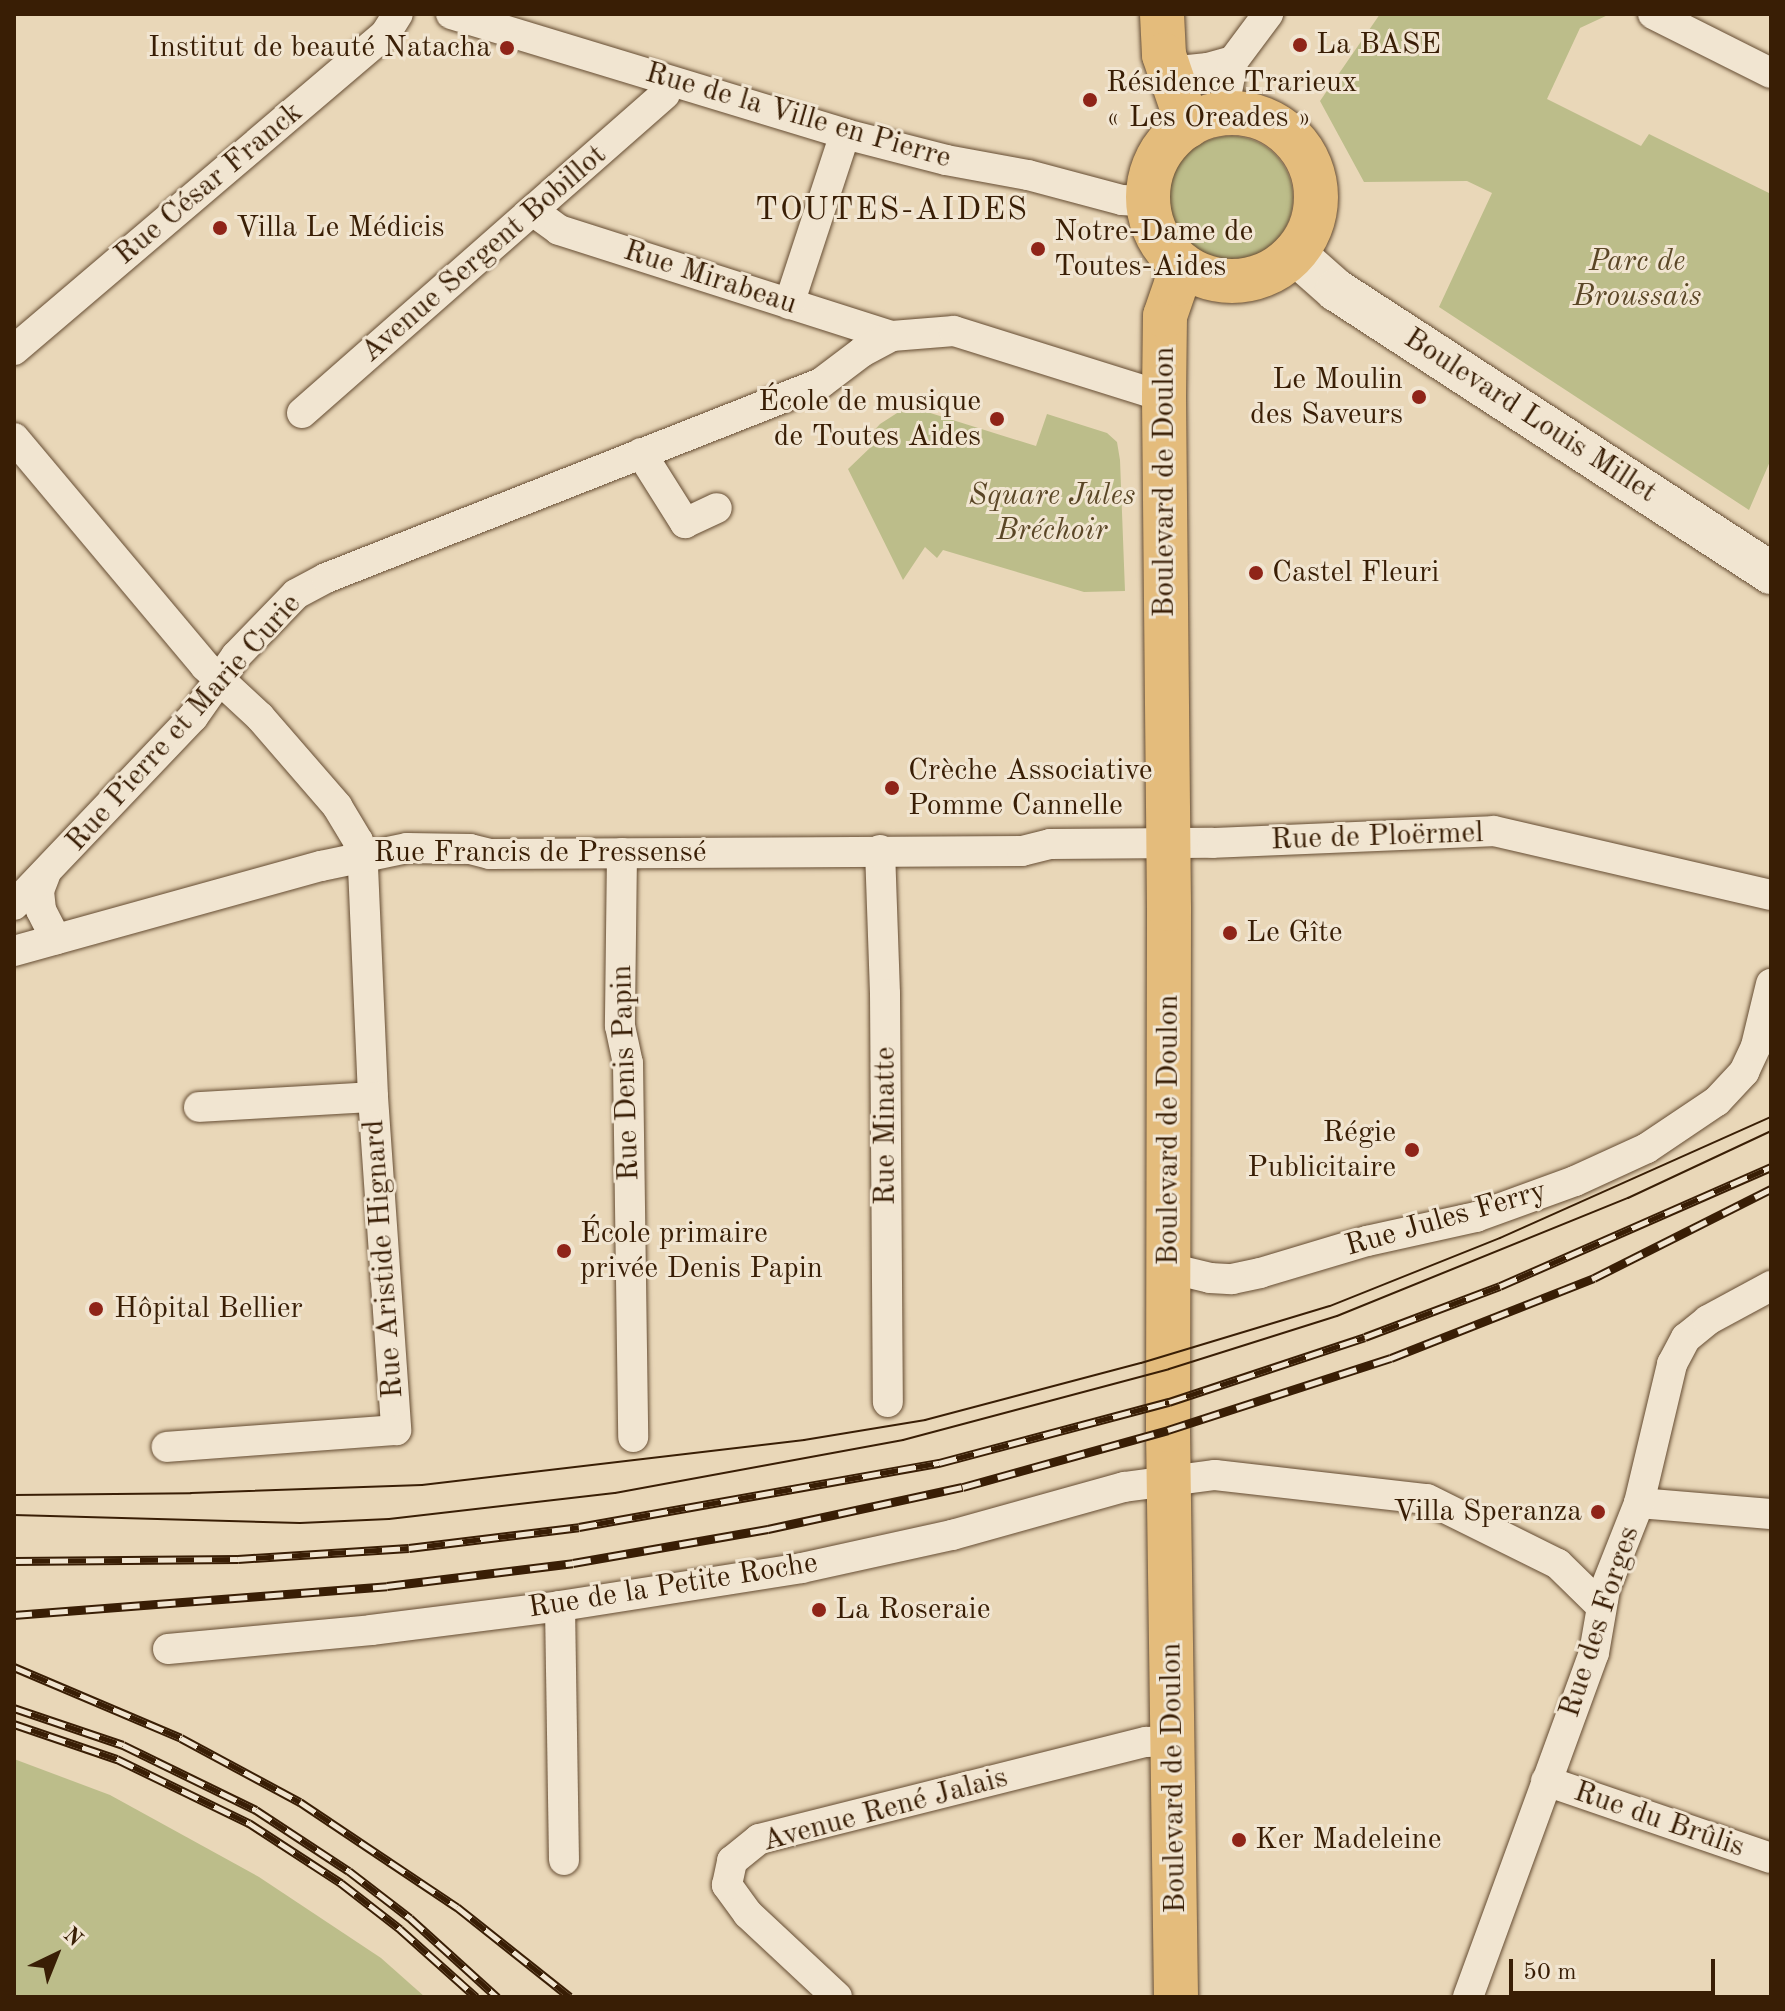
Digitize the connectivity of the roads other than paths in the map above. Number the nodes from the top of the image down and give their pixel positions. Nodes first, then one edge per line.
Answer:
1 (398, 14) edge
2 (451, 14) edge
3 (1162, 14) edge
4 (1268, 14) edge
5 (1653, 14) edge
6 (525, 24) edge
7 (1233, 61) junction
8 (1169, 72) junction
9 (1771, 73) edge
10 (665, 94) dead end
11 (1230, 114) junction
12 (1188, 126) junction
13 (845, 134) junction
14 (1148, 202) junction
15 (533, 211) junction
16 (1294, 253) junction
17 (1187, 268) junction
18 (789, 304) junction
19 (892, 336) junction
20 (14, 350) edge
21 (1164, 397) junction
22 (302, 413) dead end
23 (14, 438) edge
24 (641, 453) junction
25 (717, 508) dead end
26 (1771, 573) edge
27 (218, 679) junction
28 (1168, 843) junction
29 (880, 850) junction
30 (622, 853) junction
31 (361, 857) junction
32 (45, 875) junction
33 (1771, 895) edge
34 (14, 905) edge
35 (56, 939) junction
36 (14, 951) edge
37 (1771, 984) edge
38 (373, 1097) junction
39 (199, 1107) dead end
40 (1169, 1268) junction
41 (1771, 1286) edge
42 (888, 1402) dead end
43 (633, 1437) dead end
44 (167, 1447) dead end
45 (1171, 1480) junction
46 (1639, 1503) junction
47 (1771, 1514) edge
48 (560, 1606) junction
49 (1601, 1606) junction
50 (168, 1649) dead end
51 (1174, 1741) junction
52 (1546, 1781) junction
53 (1771, 1858) edge
54 (564, 1860) dead end
55 (837, 1997) edge
56 (1176, 1997) edge
57 (1468, 1997) edge

1 - 20 street, Rue César Franck
2 - 6 street, Rue de la Ville en Pierre
3 - 8 main road
4 - 7 street
5 - 9 street
6 - 13 street, Rue de la Ville en Pierre
7 - 8 street
7 - 11 street
8 - 12 main road
10 - 15 street, Avenue Sergent Bobillot
11 - 12 main road
11 - 16 main road
12 - 14 main road
13 - 14 street, Rue de la Ville en Pierre
13 - 18 street
14 - 17 main road
15 - 18 street, Rue Mirabeau
15 - 22 street, Avenue Sergent Bobillot
16 - 17 main road
16 - 26 street, Boulevard Louis Millet
17 - 21 main road, Boulevard de Doulon
18 - 19 street, Rue Mirabeau
19 - 21 street
19 - 24 street, Rue Pierre et Marie Curie
21 - 28 main road, Boulevard de Doulon
23 - 27 street, Rue Francis de Pressensé
24 - 25 street
24 - 27 street, Rue Pierre et Marie Curie
27 - 31 street, Rue Francis de Pressensé
27 - 32 street, Rue Pierre et Marie Curie
28 - 29 street, Rue Francis de Pressensé
28 - 33 street, Rue de Ploërmel
28 - 40 main road, Boulevard de Doulon
29 - 30 street, Rue Francis de Pressensé
29 - 42 street, Rue Minatte
30 - 31 street, Rue Francis de Pressensé
30 - 43 street, Rue Denis Papin
31 - 35 street
31 - 38 street, Rue Aristide Hignard
32 - 34 street, Rue Pierre et Marie Curie
32 - 35 street, Rue Pierre et Marie Curie
35 - 36 street
37 - 40 street, Rue Jules Ferry
38 - 39 street
38 - 44 street, Rue Aristide Hignard
40 - 45 main road, Boulevard de Doulon
41 - 46 street, Rue des Forges
45 - 48 street, Rue de la Petite Roche
45 - 49 street, Rue de la Petite Roche
45 - 51 main road, Boulevard de Doulon
46 - 47 street
46 - 49 street, Rue des Forges
48 - 50 street, Rue de la Petite Roche
48 - 54 street
49 - 52 street, Rue des Forges
51 - 55 street, Avenue René Jalais
51 - 56 main road, Boulevard de Doulon
52 - 53 street, Rue du Brûlis
52 - 57 street, Rue des Forges

